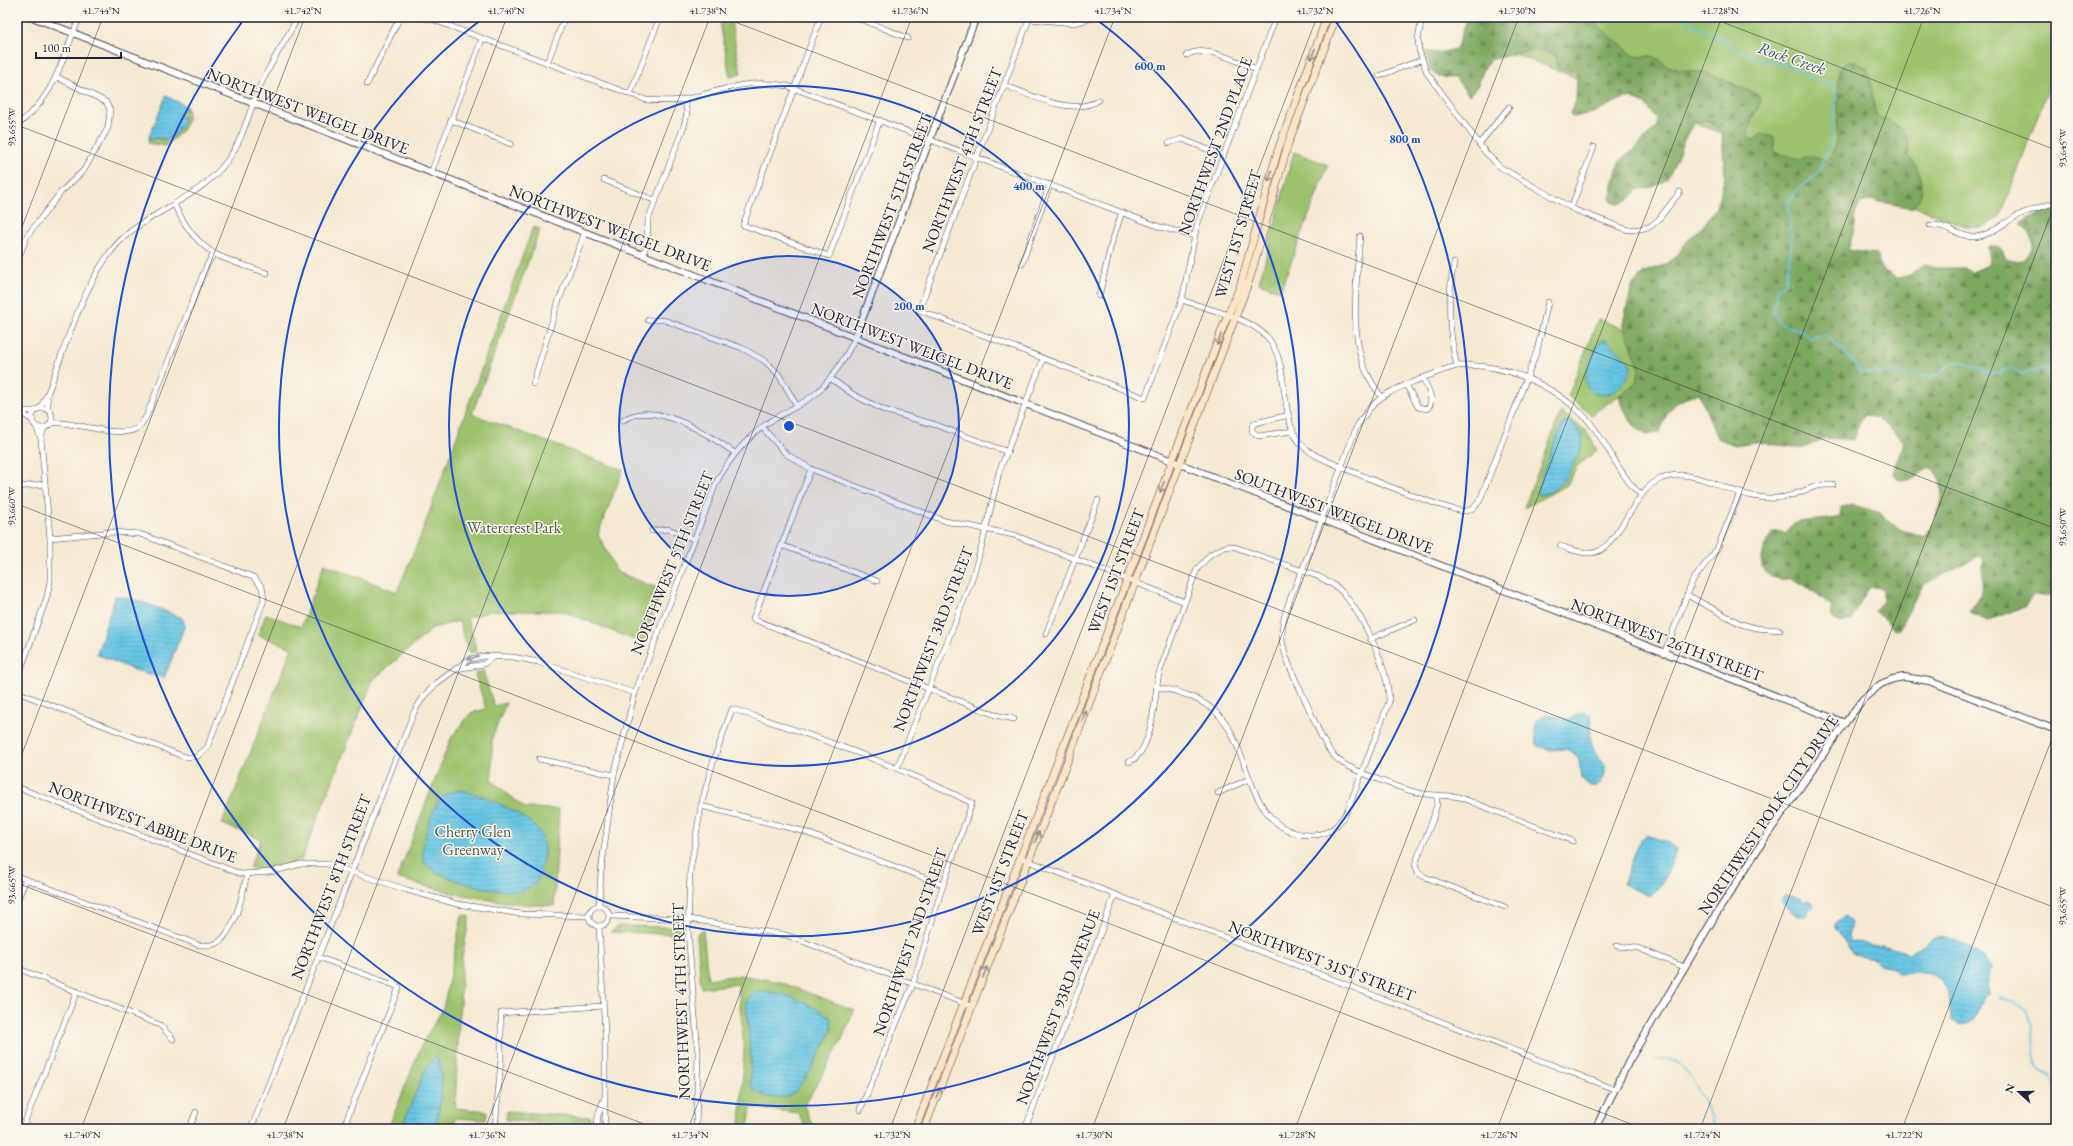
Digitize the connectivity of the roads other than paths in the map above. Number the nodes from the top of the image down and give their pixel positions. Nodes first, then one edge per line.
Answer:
1 (32, 17) edge
2 (80, 17) edge
3 (298, 17) edge
4 (400, 17) edge
5 (419, 17) edge
6 (565, 17) edge
7 (660, 17) edge
8 (821, 17) edge
9 (855, 17) edge
10 (976, 17) edge
11 (1096, 17) edge
12 (1276, 17) edge
13 (1327, 17) edge
14 (1336, 17) edge
15 (1422, 17) edge
16 (73, 33) junction
17 (908, 38) dead end
18 (482, 39) junction
19 (1187, 55) dead end
20 (1421, 60) junction
21 (547, 63) junction
22 (1257, 69) junction
23 (1379, 76) dead end
24 (57, 77) junction
25 (367, 84) dead end
26 (1004, 85) junction
27 (794, 88) junction
28 (630, 94) junction
29 (684, 99) junction
30 (1099, 100) dead end
31 (254, 104) junction
32 (1509, 107) dead end
33 (451, 120) junction
34 (880, 120) junction
35 (17, 125) edge
36 (931, 140) junction
37 (1169, 143) dead end
38 (511, 144) dead end
39 (1479, 144) junction
40 (1594, 147) dead end
41 (1224, 156) junction
42 (977, 157) junction
43 (431, 173) junction
44 (604, 180) dead end
45 (1050, 184) junction
46 (1680, 192) dead end
47 (656, 201) junction
48 (2056, 202) edge
49 (174, 204) junction
50 (1571, 208) junction
51 (1122, 212) junction
52 (1930, 225) dead end
53 (585, 232) junction
54 (1194, 236) junction
55 (1360, 236) dead end
56 (214, 253) junction
57 (643, 255) junction
58 (17, 262) edge
59 (1454, 263) dead end
60 (1022, 264) dead end
61 (267, 273) dead end
62 (1099, 296) dead end
63 (1182, 300) junction
64 (1548, 302) dead end
65 (1232, 317) junction
66 (648, 320) dead end
67 (855, 338) junction
68 (1043, 359) junction
69 (1457, 366) junction
70 (830, 378) junction
71 (1422, 378) junction
72 (1526, 379) junction
73 (532, 384) dead end
74 (1406, 384) junction
75 (47, 394) junction
76 (1381, 396) junction
77 (1026, 405) junction
78 (797, 406) junction
79 (37, 410) junction
80 (48, 410) junction
81 (18, 411) edge
82 (52, 415) junction
83 (1289, 415) junction
84 (32, 420) junction
85 (622, 421) dead end
86 (63, 422) junction
87 (52, 423) junction
88 (36, 426) junction
89 (762, 427) junction
90 (44, 428) junction
91 (1293, 431) junction
92 (41, 439) junction
93 (1008, 452) junction
94 (735, 453) junction
95 (1176, 463) junction
96 (1342, 466) junction
97 (811, 469) junction
98 (45, 484) junction
99 (1833, 485) dead end
100 (17, 487) edge
101 (1740, 493) junction
102 (1640, 494) junction
103 (1098, 500) dead end
104 (1321, 520) junction
105 (986, 528) junction
106 (652, 531) dead end
107 (50, 538) junction
108 (694, 538) junction
109 (781, 545) junction
110 (1560, 546) dead end
111 (1075, 560) junction
112 (1302, 571) junction
113 (878, 581) dead end
114 (1130, 581) junction
115 (1480, 581) joint
116 (1687, 595) junction
117 (1185, 602) junction
118 (1415, 620) dead end
119 (1780, 630) dead end
120 (1046, 634) dead end
121 (1370, 639) junction
122 (1664, 654) junction
123 (493, 657) junction
124 (456, 669) junction
125 (17, 680) edge
126 (1156, 687) junction
127 (930, 688) junction
128 (17, 692) edge
129 (635, 693) junction
130 (1014, 720) dead end
131 (1845, 723) junction
132 (2056, 730) edge
133 (539, 759) dead end
134 (1129, 762) dead end
135 (898, 768) junction
136 (1362, 772) junction
137 (614, 775) junction
138 (1249, 778) junction
139 (17, 787) edge
140 (1218, 793) dead end
141 (1436, 794) junction
142 (701, 806) junction
143 (1573, 841) dead end
144 (1021, 858) junction
145 (1028, 861) junction
146 (351, 871) junction
147 (246, 874) junction
148 (17, 876) edge
149 (26, 879) junction
150 (943, 885) junction
151 (1115, 895) junction
152 (17, 901) edge
153 (599, 906) junction
154 (1505, 907) dead end
155 (588, 916) junction
156 (610, 916) junction
157 (689, 919) junction
158 (599, 926) junction
159 (1617, 946) dead end
160 (318, 957) junction
161 (1684, 967) junction
162 (17, 968) edge
163 (913, 984) junction
164 (77, 990) junction
165 (968, 1005) junction
166 (603, 1006) junction
167 (173, 1039) dead end
168 (1614, 1089) junction
169 (604, 1098) junction
170 (860, 1110) dead end
171 (196, 1112) dead end
172 (22, 1129) edge
173 (189, 1129) edge
174 (251, 1129) edge
175 (343, 1129) edge
176 (495, 1129) edge
177 (596, 1129) edge
178 (606, 1129) edge
179 (696, 1129) edge
180 (915, 1129) edge
181 (924, 1129) edge
182 (1025, 1129) edge
183 (1595, 1129) edge

1 - 16 street, NORTHWEST WEIGEL DRIVE
2 - 16 street
3 - 31 street
4 - 25 street
5 - 18 street
6 - 21 street
7 - 28 street
8 - 27 street
9 - 17 street
10 - 36 street, NORTHWEST 5TH STREET
11 - 26 street, NORTHWEST 4TH STREET
12 - 22 street, NORTHWEST 2ND PLACE
13 -> 65 main road, WEST 1ST STREET
14 - 65 main road, WEST 1ST STREET
15 - 20 street
16 - 24 street
16 - 31 street, NORTHWEST WEIGEL DRIVE
18 - 21 street
18 - 33 street
19 - 22 street
20 - 23 street
20 - 39 street
21 - 28 street
22 - 41 street, NORTHWEST 2ND PLACE
24 - 35 street
24 - 58 street
26 - 30 street
26 - 42 street, NORTHWEST 4TH STREET
27 - 29 street
27 - 34 street
27 - 34 street
28 - 29 street
29 - 47 street
31 - 43 street, NORTHWEST WEIGEL DRIVE
31 - 49 street
32 - 39 street
33 - 38 street
33 - 43 street
34 - 36 street
36 - 42 street
36 - 67 street, NORTHWEST 5TH STREET
37 - 41 street
39 - 50 street
40 - 50 street
41 - 54 street, NORTHWEST 2ND PLACE
42 - 45 street
42 - 68 street, NORTHWEST 4TH STREET
43 - 53 street, NORTHWEST WEIGEL DRIVE
44 - 47 street
45 - 51 street
45 - 60 street
46 - 50 street
47 - 57 street
48 - 52 street
49 - 56 street
49 - 75 street
51 - 54 street
51 - 62 street
53 - 57 street, NORTHWEST WEIGEL DRIVE
53 - 73 street
54 - 63 street, NORTHWEST 2ND PLACE
55 - 76 street
56 - 61 street
56 - 86 street
57 - 67 street, NORTHWEST WEIGEL DRIVE
59 - 69 street
63 - 65 street
63 - 68 street, NORTHWEST 2ND PLACE
64 - 72 street
65 - 83 street
65 - 95 main road, WEST 1ST STREET
66 - 78 street
67 - 70 street, NORTHWEST 5TH STREET
67 - 77 street, NORTHWEST WEIGEL DRIVE
68 - 77 street, NORTHWEST 3RD STREET
69 - 71 street
69 - 72 street
70 - 78 street, NORTHWEST 5TH STREET
70 - 93 street
71 - 74 street
71 - 74 street
72 - 96 street
72 - 102 street
74 - 76 street
75 - 79 street
75 - 80 street
76 - 96 street
77 - 93 street, NORTHWEST 3RD STREET
77 - 95 street, NORTHWEST WEIGEL DRIVE
78 - 89 street, NORTHWEST 5TH STREET
79 - 80 street
79 - 81 street
79 - 84 street
80 - 82 street
81 - 84 street
82 - 86 street
82 - 87 street
83 - 91 street
83 - 91 street
84 - 88 street
85 - 94 street
86 - 87 street
87 - 90 street
88 - 90 street
88 - 92 street
89 - 94 street, NORTHWEST 5TH STREET
89 - 97 street
90 - 92 street
91 - 96 street
92 - 98 street
93 - 105 street, NORTHWEST 3RD STREET
94 - 108 street, NORTHWEST 5TH STREET
95 - 104 street, SOUTHWEST WEIGEL DRIVE
95 - 114 main road, WEST 1ST STREET
96 - 104 street
97 - 105 street
97 - 109 street
98 - 100 street
98 - 107 street
99 - 101 street
101 - 102 street
101 - 116 street
102 - 110 street
103 - 111 street
104 - 112 street
104 - 115 street, SOUTHWEST WEIGEL DRIVE
105 - 111 street
105 - 127 street, NORTHWEST 3RD STREET
106 - 108 street
107 - 125 street
107 - 128 street
108 - 129 street, NORTHWEST 5TH STREET
109 - 113 street
109 - 127 street
111 - 114 street
111 - 120 street
112 - 117 street
112 - 121 street
112 - 136 street
114 - 117 street
114 - 144 main road, WEST 1ST STREET
145 -> 114 main road, WEST 1ST STREET
115 - 122 street, NORTHWEST 26TH STREET
116 - 119 street
116 - 122 street
117 - 126 street
118 - 121 street
121 - 136 street
122 - 131 street, NORTHWEST 26TH STREET
123 - 124 street, NORTHWEST 8TH STREET
123 -> 124 street, NORTHWEST 8TH STREET
123 - 129 street, NORTHWEST 8TH STREET
124 - 146 street, NORTHWEST 8TH STREET
126 - 134 street
126 - 138 street
127 - 130 street
127 - 135 street, NORTHWEST 3RD STREET
129 - 137 street, NORTHWEST 5TH STREET
131 - 132 street, NORTHWEST POLK CITY DRIVE
131 - 161 street, NORTHWEST POLK CITY DRIVE
133 - 137 street
135 - 142 street, NORTHWEST 4TH STREET
135 - 150 street, NORTHWEST 2ND STREET
136 - 138 street
136 - 141 street
137 - 153 street, NORTHWEST 5TH STREET
138 - 140 street
139 - 147 street, NORTHWEST ABBIE DRIVE
141 - 143 street
141 - 154 street
142 - 150 street
142 - 157 street, NORTHWEST 4TH STREET
144 - 145 street, NORTHWEST 31ST STREET
144 - 165 main road, WEST 1ST STREET
145 - 151 street, NORTHWEST 31ST STREET
165 -> 145 main road, WEST 1ST STREET
146 - 147 street, NORTHWEST ABBIE DRIVE
146 - 155 street, NORTHWEST ABBIE DRIVE
146 - 160 street, NORTHWEST 8TH STREET
147 - 149 street
148 - 149 street
149 - 152 street
150 - 163 street, NORTHWEST 2ND STREET
151 - 168 street, NORTHWEST 31ST STREET
151 - 182 street, NORTHWEST 93RD AVENUE
153 - 155 street
153 - 156 street
155 - 158 street
156 - 157 street
156 - 158 street
157 - 163 street
157 - 179 street, NORTHWEST 4TH STREET
158 - 166 street
159 - 161 street
160 - 174 street, NORTHWEST 8TH STREET
160 - 175 street
161 - 168 street, NORTHWEST POLK CITY DRIVE
162 - 164 street
163 - 165 street
163 - 170 street, NORTHWEST 2ND STREET
164 - 167 street
164 - 172 street
165 - 180 main road, WEST 1ST STREET
181 -> 165 main road, WEST 1ST STREET
166 - 169 street
166 - 176 street
168 - 183 street, NORTHWEST POLK CITY DRIVE
169 - 177 street
169 - 178 street
171 - 173 street

